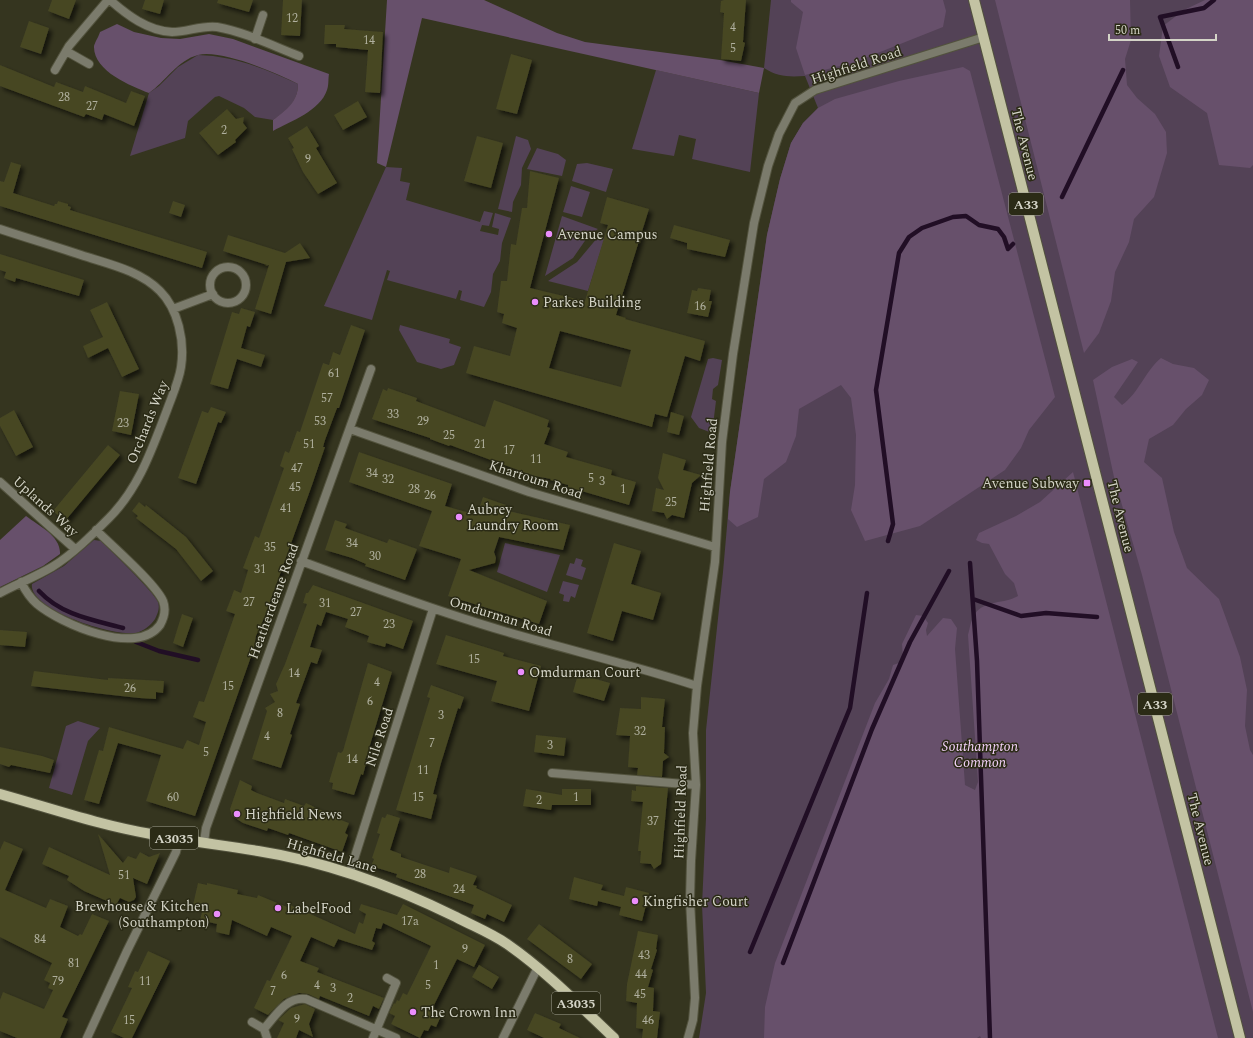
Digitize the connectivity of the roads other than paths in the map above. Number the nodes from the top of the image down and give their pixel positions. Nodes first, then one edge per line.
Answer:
1 (109, 0) edge
2 (974, 0) edge
3 (263, 15) dead end
4 (984, 38) junction
5 (255, 39) junction
6 (66, 51) junction
7 (299, 56) dead end
8 (89, 64) dead end
9 (55, 70) dead end
10 (0, 229) edge
11 (213, 294) junction
12 (173, 309) junction
13 (372, 370) dead end
14 (350, 429) junction
15 (0, 482) edge
16 (96, 530) junction
17 (715, 547) junction
18 (75, 549) junction
19 (301, 561) junction
20 (21, 582) junction
21 (0, 593) edge
22 (433, 609) junction
23 (697, 686) junction
24 (552, 773) dead end
25 (696, 785) junction
26 (0, 794) edge
27 (178, 838) junction
28 (204, 842) junction
29 (350, 872) junction
30 (538, 967) junction
31 (387, 978) dead end
32 (252, 1022) dead end
33 (264, 1028) junction
34 (375, 1034) edge
35 (87, 1038) edge
36 (267, 1038) edge
37 (396, 1038) edge
38 (503, 1038) edge
39 (614, 1038) edge
40 (688, 1038) edge
41 (1240, 1038) edge

1 - 5 street
1 - 6 street
2 - 4 main road, The Avenue / A33
3 - 5 street
4 - 17 street, Highfield Road
4 - 41 main road, The Avenue / A33
5 - 7 street
6 - 8 street
6 - 9 street
10 - 12 street, Orchards Way
11 - 11 street
11 - 12 street
12 - 16 street, Orchards Way
13 - 14 street, Heatherdeane Road
14 - 17 street, Khartoum Road
14 - 19 street, Heatherdeane Road
15 - 18 street, Uplands Way
16 - 18 street, Orchards Way
16 - 20 street
17 - 23 street, Highfield Road
18 - 20 street, Orchards Way
19 - 22 street, Omdurman Road
19 - 28 street, Heatherdeane Road
20 - 21 street, Orchards Way
22 - 23 street, Omdurman Road
22 - 29 street, Nile Road
23 - 25 street, Highfield Road
24 - 25 street
25 - 40 street, Highfield Road
26 - 27 main road, Highfield Lane / A3035
27 - 28 main road, Highfield Lane / A3035
27 - 35 street
28 - 29 main road, Highfield Lane / A3035
29 - 30 main road, Highfield Lane / A3035
30 - 38 street
30 - 39 main road, Highfield Lane / A3035
31 - 34 street
32 - 33 street
33 - 34 street
33 - 36 street
34 - 37 street

